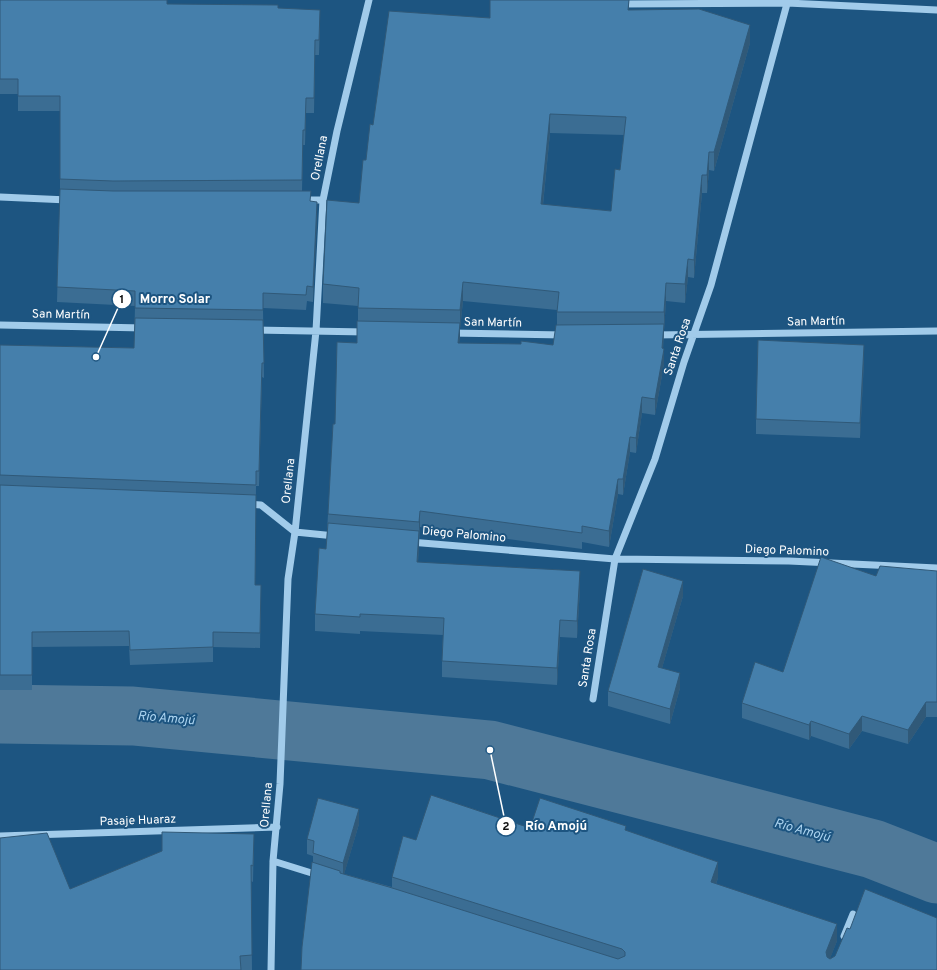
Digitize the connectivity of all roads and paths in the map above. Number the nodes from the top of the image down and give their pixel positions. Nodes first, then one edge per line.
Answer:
1 (369, 0) edge
2 (787, 1) edge
3 (609, 3) edge
4 (937, 10) edge
5 (0, 197) edge
6 (75, 200) edge
7 (292, 200) edge
8 (323, 200) junction
9 (0, 325) edge
10 (150, 328) edge
11 (245, 329) edge
12 (316, 331) junction
13 (937, 331) edge
14 (371, 332) edge
15 (442, 333) edge
16 (650, 335) edge
17 (694, 335) junction
18 (575, 336) edge
19 (238, 504) edge
20 (295, 532) junction
21 (342, 536) edge
22 (404, 541) edge
23 (615, 559) junction
24 (937, 568) edge
25 (593, 699) dead end
26 (277, 827) junction
27 (0, 836) edge
28 (273, 861) junction
29 (326, 877) edge
30 (853, 914) dead end
31 (842, 942) edge
32 (271, 970) edge

1 - 8 street, Orellana
2 - 3 street
2 - 4 street
2 - 17 street, Santa Rosa
5 - 6 street
7 - 8 street
8 - 12 street, Orellana
9 - 10 street, San Martín
11 - 12 street
12 - 14 street
12 - 20 street, Orellana
13 - 17 street, San Martín
15 - 18 street, San Martín
16 - 17 street, San Martín
17 - 23 street, Santa Rosa
19 - 20 street
20 - 21 street
20 - 26 street, Orellana
22 - 23 street, Diego Palomino
23 - 24 street, Diego Palomino
23 - 25 street, Santa Rosa
26 - 27 street, Pasaje Huaraz
26 - 28 street, Orellana
28 - 29 street
28 - 32 street, Orellana
30 - 31 street

